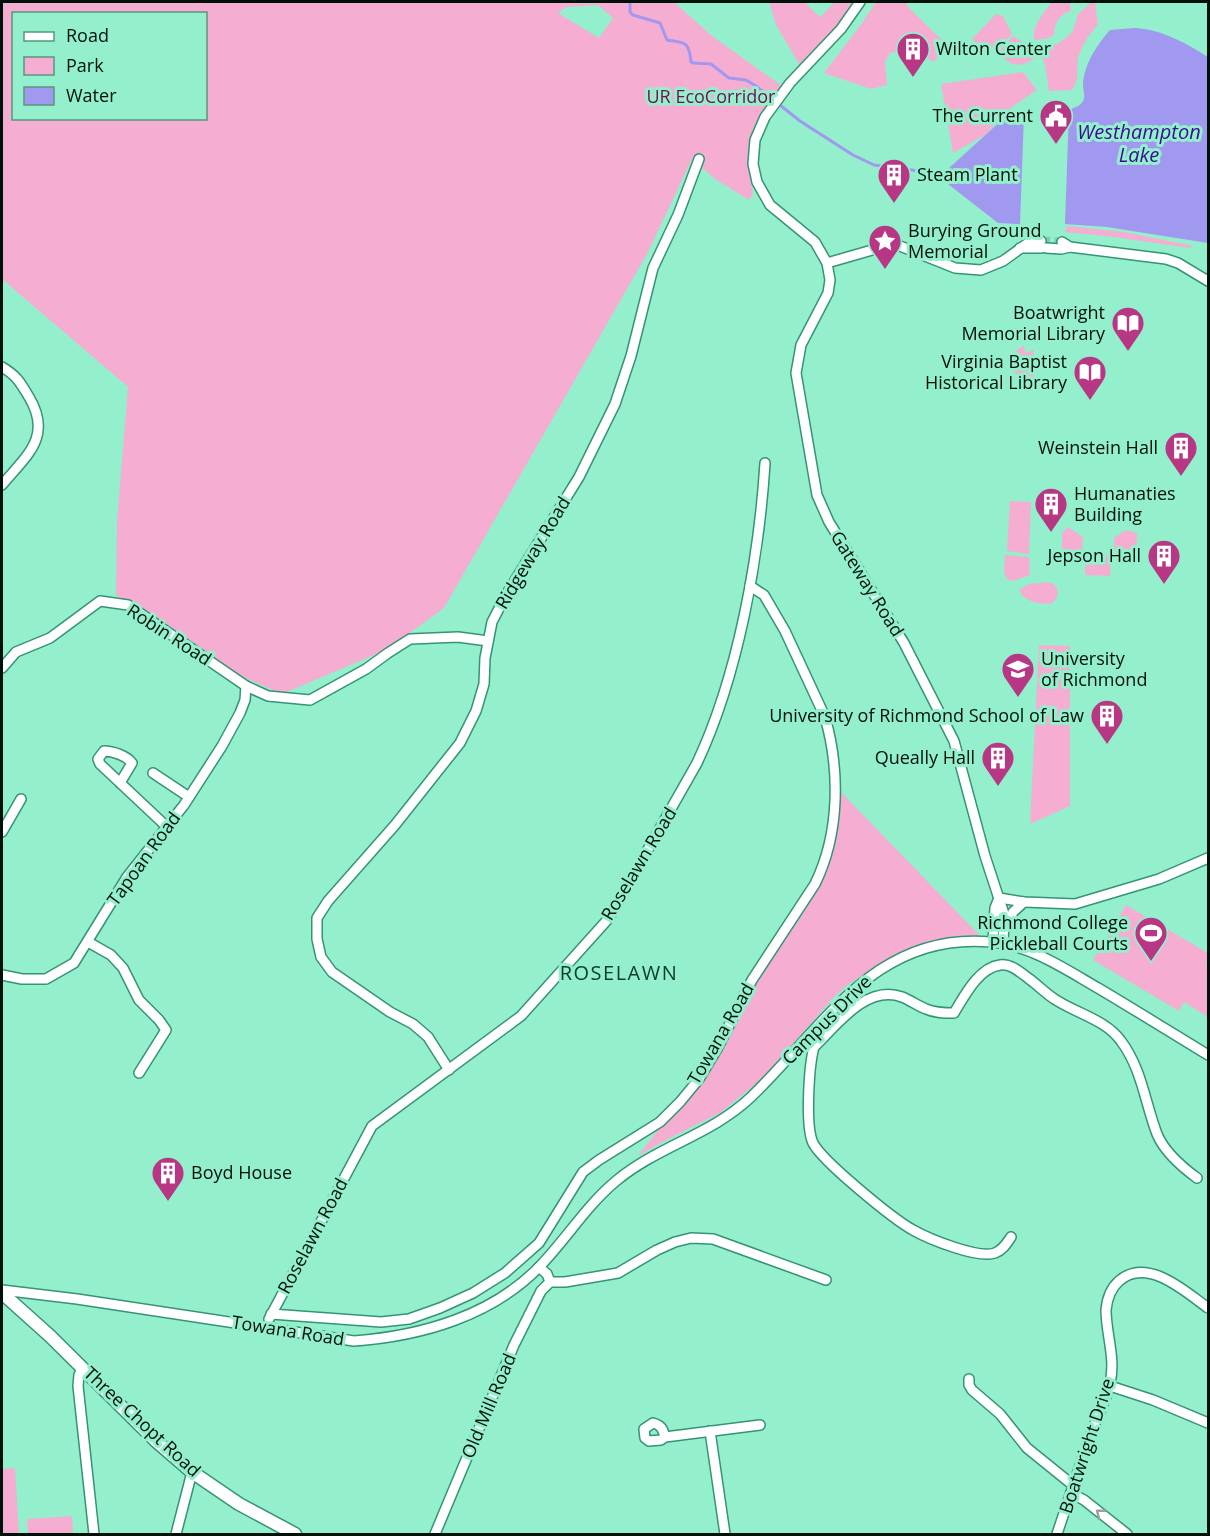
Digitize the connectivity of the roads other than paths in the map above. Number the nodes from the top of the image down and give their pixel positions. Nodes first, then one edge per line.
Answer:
1 (860, 2) edge
2 (699, 159) dead end
3 (827, 263) junction
4 (1207, 278) edge
5 (2, 367) edge
6 (765, 463) dead end
7 (2, 485) edge
8 (750, 586) junction
9 (488, 641) junction
10 (2, 668) edge
11 (246, 686) junction
12 (153, 773) dead end
13 (120, 783) dead end
14 (189, 797) junction
15 (21, 799) dead end
16 (166, 826) junction
17 (2, 832) edge
18 (1209, 858) edge
19 (999, 898) junction
20 (1024, 902) junction
21 (1005, 932) junction
22 (88, 942) junction
23 (993, 942) junction
24 (1003, 944) junction
25 (2, 975) edge
26 (813, 1032) junction
27 (814, 1047) junction
28 (1209, 1055) edge
29 (449, 1070) junction
30 (139, 1073) dead end
31 (1197, 1178) dead end
32 (1011, 1237) dead end
33 (539, 1243) junction
34 (552, 1253) junction
35 (539, 1267) junction
36 (826, 1280) dead end
37 (550, 1282) junction
38 (2, 1291) edge
39 (1209, 1308) edge
40 (271, 1314) junction
41 (264, 1326) junction
42 (83, 1367) junction
43 (969, 1379) dead end
44 (1110, 1386) junction
45 (1209, 1423) edge
46 (760, 1425) dead end
47 (710, 1431) junction
48 (665, 1437) dead end
49 (192, 1472) junction
50 (1073, 1490) junction
51 (94, 1534) edge
52 (176, 1534) edge
53 (296, 1534) edge
54 (435, 1534) edge
55 (725, 1534) edge
56 (1057, 1534) edge
57 (1127, 1534) edge

1 - 3 street
2 - 9 street, Ridgeway Road
3 - 4 street
3 - 19 street, Gateway Road
5 - 7 street
6 - 8 street, Roselawn Road
8 - 29 street, Roselawn Road
8 - 33 street, Towana Road
9 - 11 street, Robin Road
9 - 29 street, Ridgeway Road
10 - 11 street, Robin Road
11 - 14 street, Tapoan Road
12 - 14 street
13 - 16 street
14 - 16 street, Tapoan Road
15 - 17 street
16 - 22 street, Tapoan Road
18 - 20 street
19 - 20 street
19 - 21 street, Gateway Road
19 - 23 street, Gateway Road
20 - 21 street, Gateway Road
21 - 24 street, Gateway Road
22 - 25 street, Tapoan Road
22 - 30 street
23 - 24 street, Campus Drive
23 - 26 street, Campus Drive
24 - 28 street, Campus Drive
26 - 27 street
26 - 34 street, Campus Drive
27 - 31 street
27 - 32 street
29 - 40 street, Roselawn Road
33 - 34 street
33 - 40 street, Towana Road
34 - 35 street, Towana Road
35 - 37 street
35 - 41 street, Towana Road
36 - 37 street
37 - 54 street, Old Mill Road
38 - 41 street, Towana Road
38 - 42 main road, Three Chopt Road
39 - 44 street, Boatwright Drive
40 - 41 street, Roselawn Road
42 - 49 main road, Three Chopt Road
42 - 51 street
43 - 50 street
44 - 45 street
44 - 50 street, Boatwright Drive
46 - 47 street
47 - 48 street
47 - 55 street
49 - 52 street
49 - 53 main road, Three Chopt Road
50 - 56 street, Boatwright Drive
57 -> 50 street

